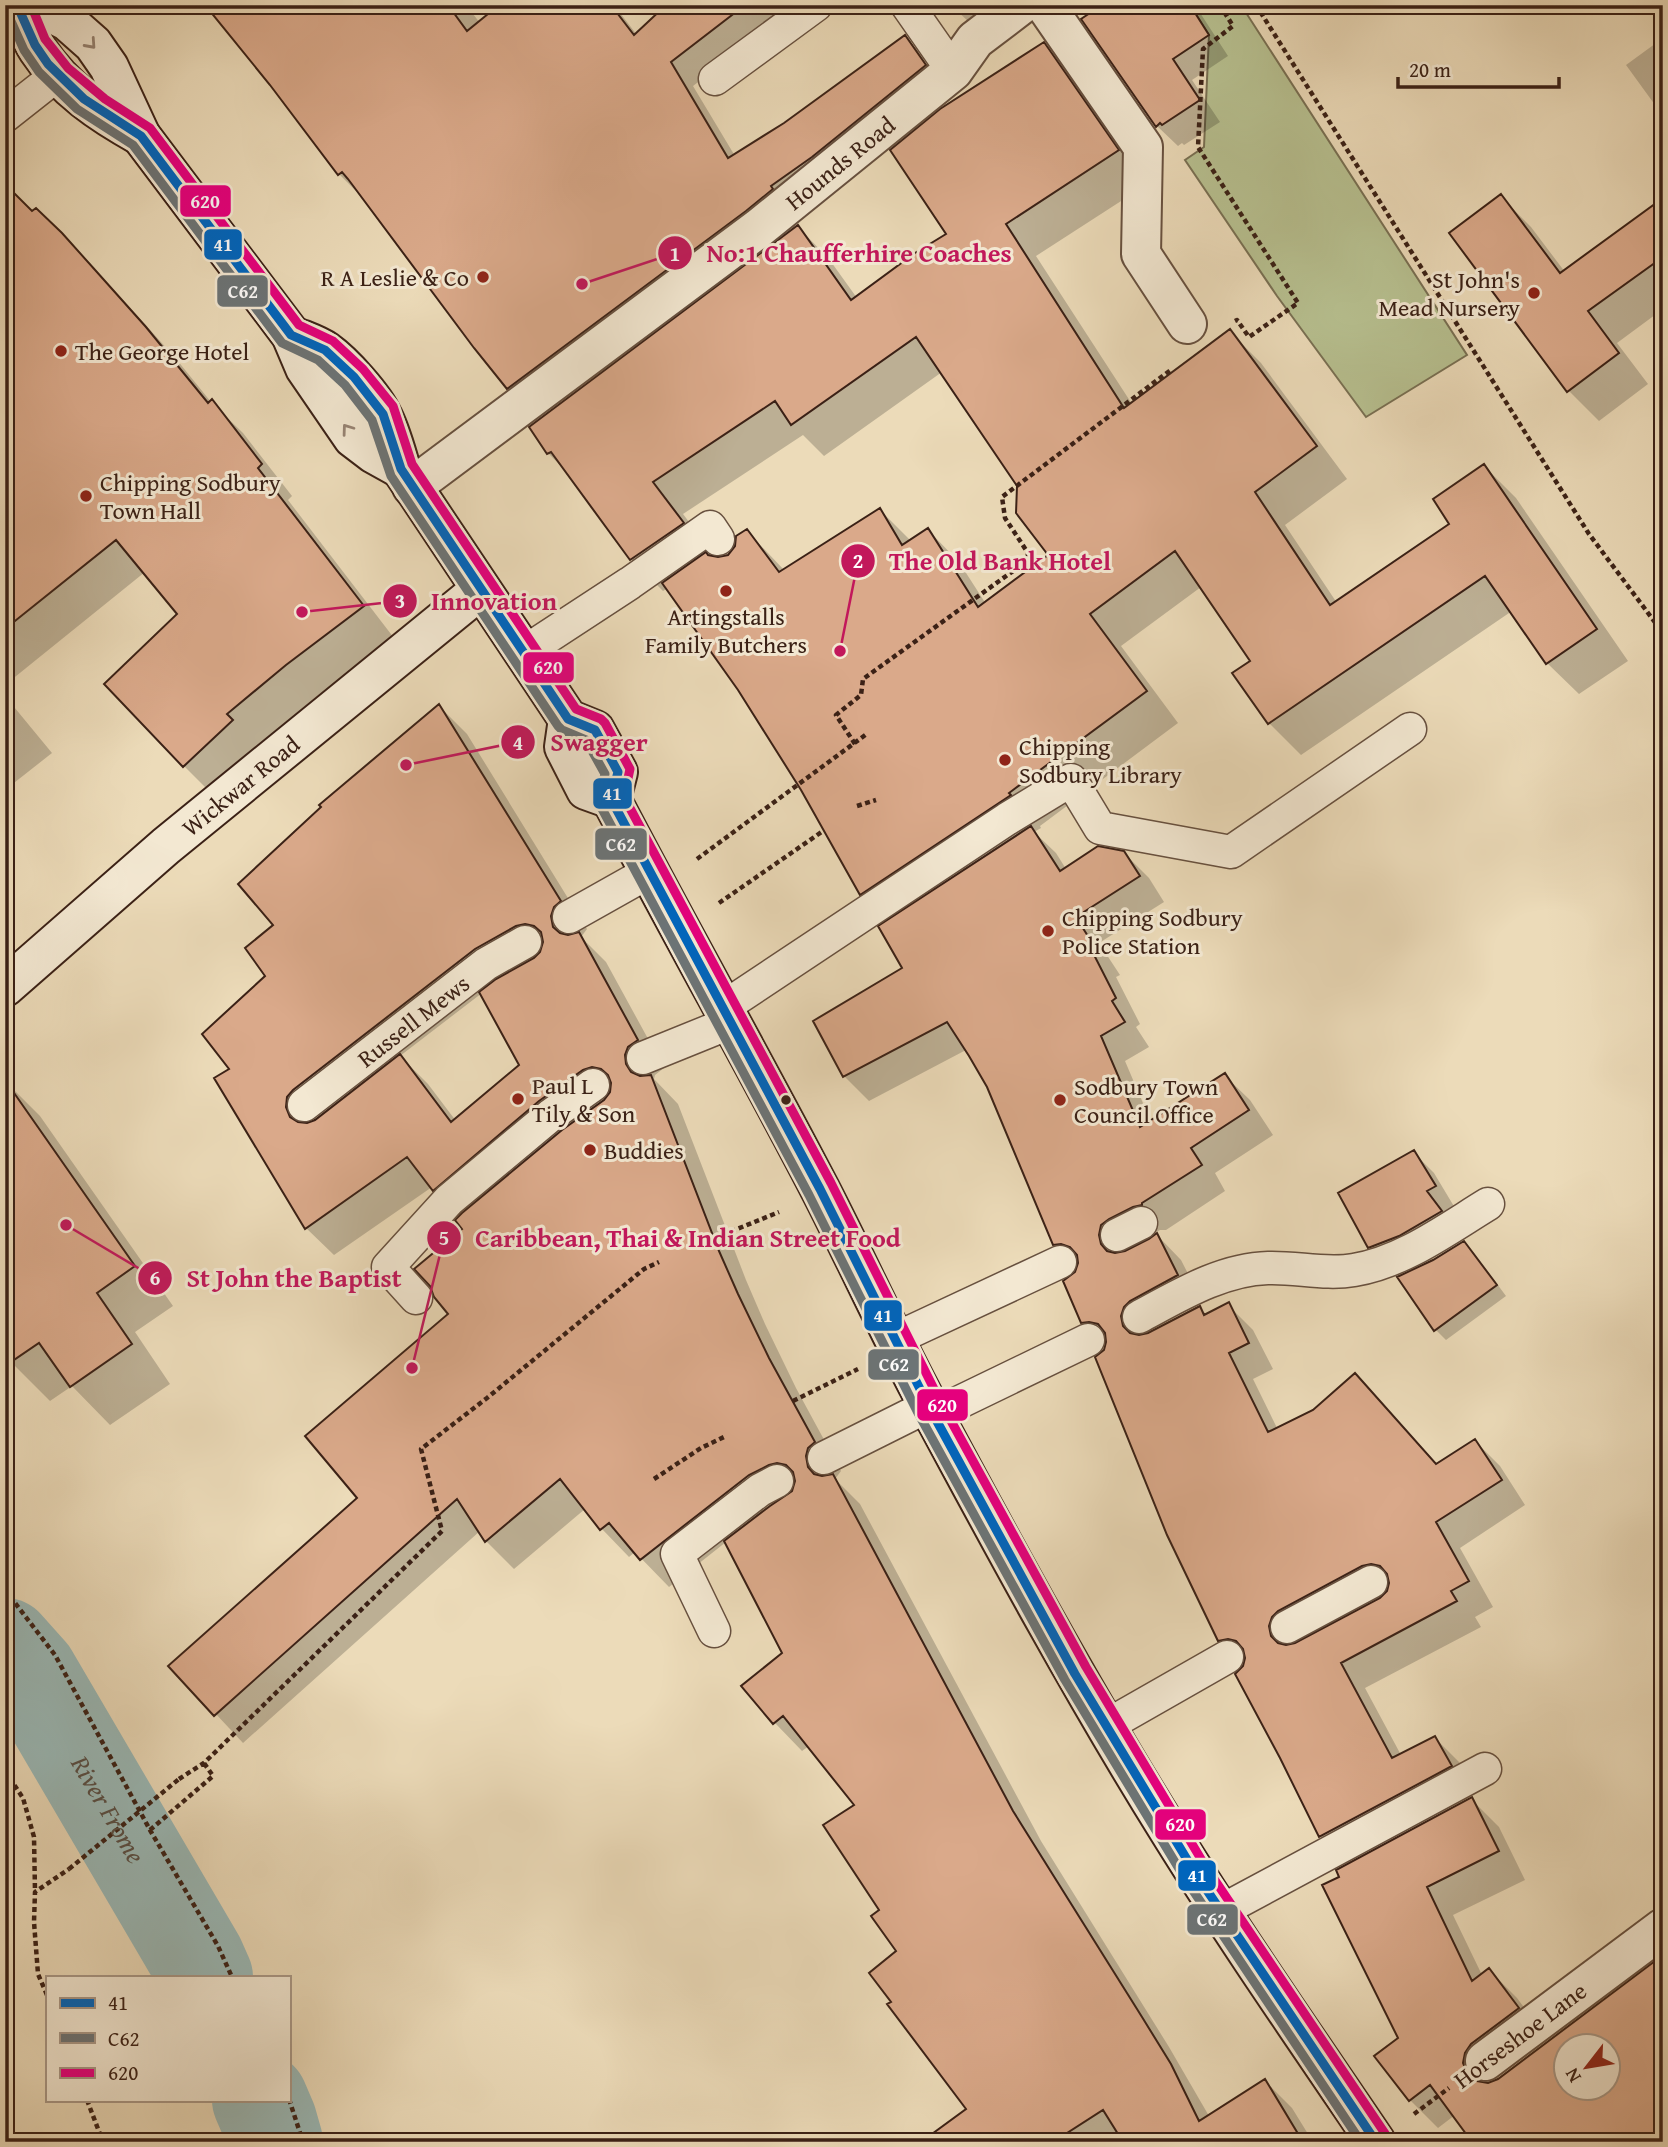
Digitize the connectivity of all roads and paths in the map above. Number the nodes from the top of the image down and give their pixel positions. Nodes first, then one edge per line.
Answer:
1 (18, 5) edge
2 (36, 5) edge
3 (816, 5) edge
4 (907, 5) edge
5 (1021, 5) edge
6 (1045, 5) edge
7 (1220, 5) edge
8 (1256, 5) edge
9 (953, 71) junction
10 (57, 75) junction
11 (715, 79) dead end
12 (5, 116) edge
13 (141, 136) junction
14 (1186, 324) dead end
15 (1226, 329) dead end
16 (1181, 362) dead end
17 (406, 478) junction
18 (718, 539) dead end
19 (481, 590) junction
20 (1663, 633) edge
21 (523, 653) junction
22 (1410, 729) dead end
23 (868, 733) dead end
24 (855, 744) junction
25 (876, 800) dead end
26 (857, 806) dead end
27 (823, 831) dead end
28 (653, 881) junction
29 (569, 917) dead end
30 (680, 929) junction
31 (525, 942) dead end
32 (5, 987) edge
33 (728, 1014) junction
34 (643, 1058) dead end
35 (593, 1085) dead end
36 (303, 1105) dead end
37 (822, 1194) junction
38 (1488, 1203) dead end
39 (715, 1238) dead end
40 (659, 1262) dead end
41 (1060, 1262) dead end
42 (416, 1298) dead end
43 (1139, 1317) dead end
44 (1088, 1340) dead end
45 (897, 1343) junction
46 (793, 1401) dead end
47 (931, 1411) junction
48 (724, 1437) dead end
49 (824, 1458) dead end
50 (654, 1479) dead end
51 (777, 1481) dead end
52 (1371, 1583) dead end
53 (5, 1590) edge
54 (1287, 1627) dead end
55 (714, 1631) dead end
56 (1227, 1657) dead end
57 (1106, 1726) junction
58 (204, 1763) junction
59 (1485, 1769) dead end
60 (5, 1771) edge
61 (150, 1830) junction
62 (36, 1892) junction
63 (1221, 1912) junction
64 (1663, 1928) edge
65 (232, 1976) edge
66 (46, 1994) edge
67 (1485, 2061) joint
68 (89, 2102) edge
69 (290, 2102) edge
70 (1413, 2115) dead end
71 (103, 2142) edge
72 (303, 2142) edge
73 (1376, 2142) edge

1 - 10 main road
2 -> 13 main road
3 - 11 lane
4 - 9 lane
5 - 9 main road, Hounds Road
6 - 14 main road
7 - 15 path
8 - 20 path
9 - 17 main road, Hounds Road
10 - 12 lane
10 - 13 main road
13 - 17 main road
16 - 24 path
17 - 19 main road
18 - 21 lane
19 - 21 main road
19 - 32 main road, Wickwar Road
21 - 28 main road
22 - 33 lane
23 - 24 path
24 - 28 path
25 - 26 path
27 - 30 path
28 - 29 lane
28 - 30 main road
30 - 33 main road
31 - 36 lane, Russell Mews
33 - 34 lane
33 - 37 main road
35 - 42 lane
37 - 39 path
37 - 45 main road
38 - 43 lane
40 - 58 path
41 - 45 lane
44 - 47 lane
45 - 46 path
45 - 47 main road
47 - 49 lane
47 - 57 main road
48 - 50 path
51 - 55 lane
52 - 54 lane
53 - 61 path
56 - 57 lane
57 - 63 main road
58 - 61 path
58 - 62 path, bridge
59 - 63 lane
60 - 62 path
61 - 65 path
62 - 66 path
63 - 73 main road
64 - 67 main road, Horseshoe Lane
67 - 70 path, Horseshoe Lane
68 - 71 path
69 - 72 path

